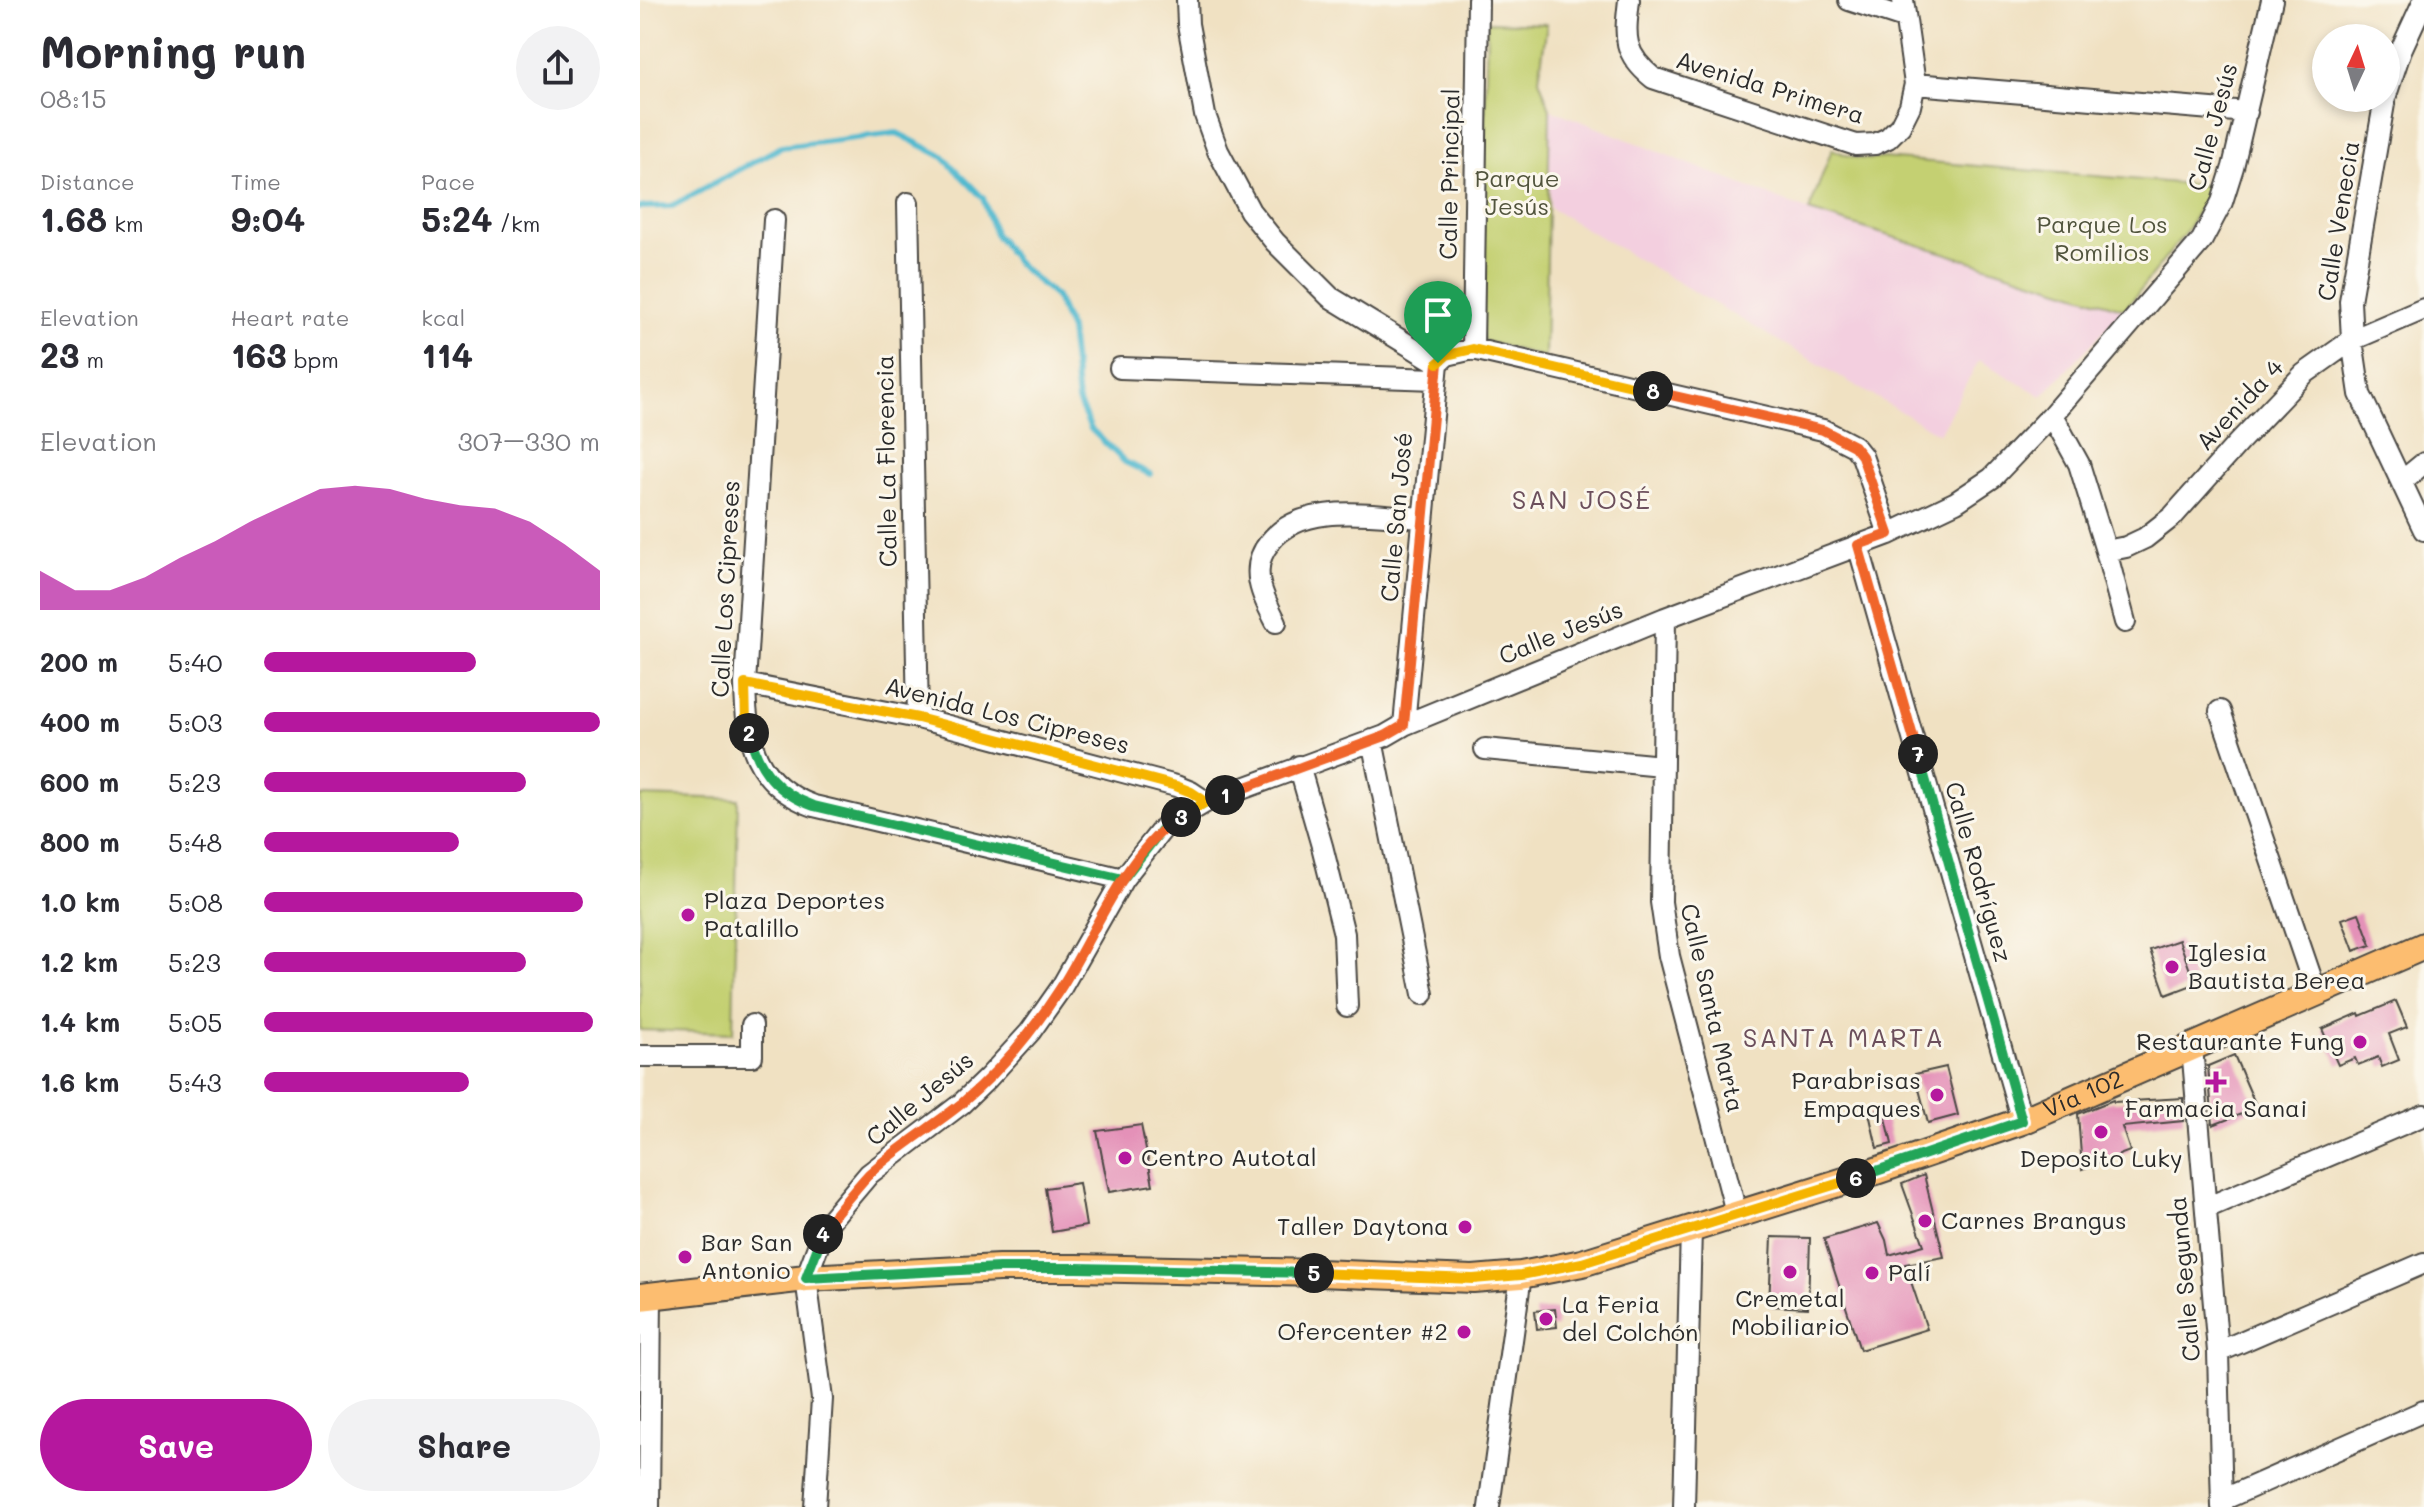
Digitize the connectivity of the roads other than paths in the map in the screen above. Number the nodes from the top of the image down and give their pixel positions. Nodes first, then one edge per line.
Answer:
1 (1187, 0) edge
2 (1478, 0) edge
3 (1629, 0) edge
4 (1849, 0) edge
5 (2272, 0) edge
6 (2424, 0) edge
7 (1903, 9) edge
8 (2400, 53) edge
9 (1915, 84) junction
10 (2247, 112) junction
11 (2383, 112) edge
12 (908, 203) dead end
13 (774, 220) dead end
14 (2424, 309) edge
15 (2352, 340) junction
16 (1473, 349) junction
17 (1120, 368) dead end
18 (1437, 371) junction
19 (2052, 415) junction
20 (2424, 463) edge
21 (2402, 481) junction
22 (1423, 518) junction
23 (2424, 530) edge
24 (1889, 534) junction
25 (1858, 545) junction
26 (2106, 551) junction
27 (1665, 618) junction
28 (1276, 622) dead end
29 (2125, 622) dead end
30 (745, 684) junction
31 (2220, 711) dead end
32 (918, 718) junction
33 (1404, 725) junction
34 (1372, 740) junction
35 (1485, 749) dead end
36 (1299, 766) junction
37 (1662, 766) junction
38 (1206, 802) junction
39 (1123, 879) junction
40 (2424, 946) edge
41 (2316, 992) junction
42 (1423, 994) dead end
43 (1347, 1006) dead end
44 (752, 1025) dead end
45 (2192, 1047) junction
46 (640, 1056) edge
47 (2424, 1115) edge
48 (2022, 1121) junction
49 (2206, 1208) junction
50 (1737, 1216) junction
51 (1691, 1229) junction
52 (2424, 1263) edge
53 (1521, 1275) junction
54 (806, 1278) junction
55 (646, 1296) edge
56 (2218, 1352) junction
57 (2424, 1411) edge
58 (2222, 1503) edge
59 (649, 1507) edge
60 (815, 1507) edge
61 (1489, 1507) edge
62 (1684, 1507) edge

1 - 18 street
2 - 16 street, Calle Principal
3 - 9 street, Avenida Primera
4 - 7 street
5 - 10 street, Calle Jesús
6 - 8 street, Calle Venecia
7 - 9 street
9 - 10 street
10 - 19 street, Calle Jesús
11 - 15 street, Calle Venecia
12 - 32 street, Calle La Florencia
13 - 30 street, Calle Los Cipreses
14 - 15 street, Avenida 4
15 - 21 street, Calle Venecia
15 - 26 street, Avenida 4
16 - 18 street
16 - 24 street
17 - 18 street
18 - 22 street, Calle San José
19 - 24 street, Calle Jesús
19 - 26 street
20 - 21 street
21 - 23 street, Calle Venecia
22 - 28 street
22 - 33 street, Calle San José
24 - 25 street, Calle Jesús
25 - 27 street, Calle Jesús
25 - 48 street, Calle Rodríguez
26 - 29 street
27 - 33 street, Calle Jesús
27 - 37 street, Calle Santa Marta
30 - 32 street, Avenida Los Cipreses
30 - 39 street, Calle Los Cipreses
31 - 41 street
32 - 38 street, Avenida Los Cipreses
33 - 34 street, Calle Jesús
34 - 36 street, Calle Jesús
34 - 42 street
35 - 37 street
36 - 38 street, Calle Jesús
36 - 43 street
37 - 50 street, Calle Santa Marta
38 - 39 street, Calle Jesús
39 - 54 street, Calle Jesús
40 - 41 main road, Vía 102
41 - 45 main road, Vía 102
44 - 46 street
45 - 48 main road, Vía 102
45 - 49 street, Calle Segunda
47 - 49 street
48 - 50 main road, Vía 102
49 - 56 street, Calle Segunda
50 - 51 main road, Vía 102
51 - 53 main road, Vía 102
51 - 62 street
52 - 56 street
53 - 54 main road, Vía 102
53 - 61 street
54 - 55 main road, Vía 102
54 - 60 street
55 - 59 street
56 - 58 street, Calle Segunda
57 - 58 street

